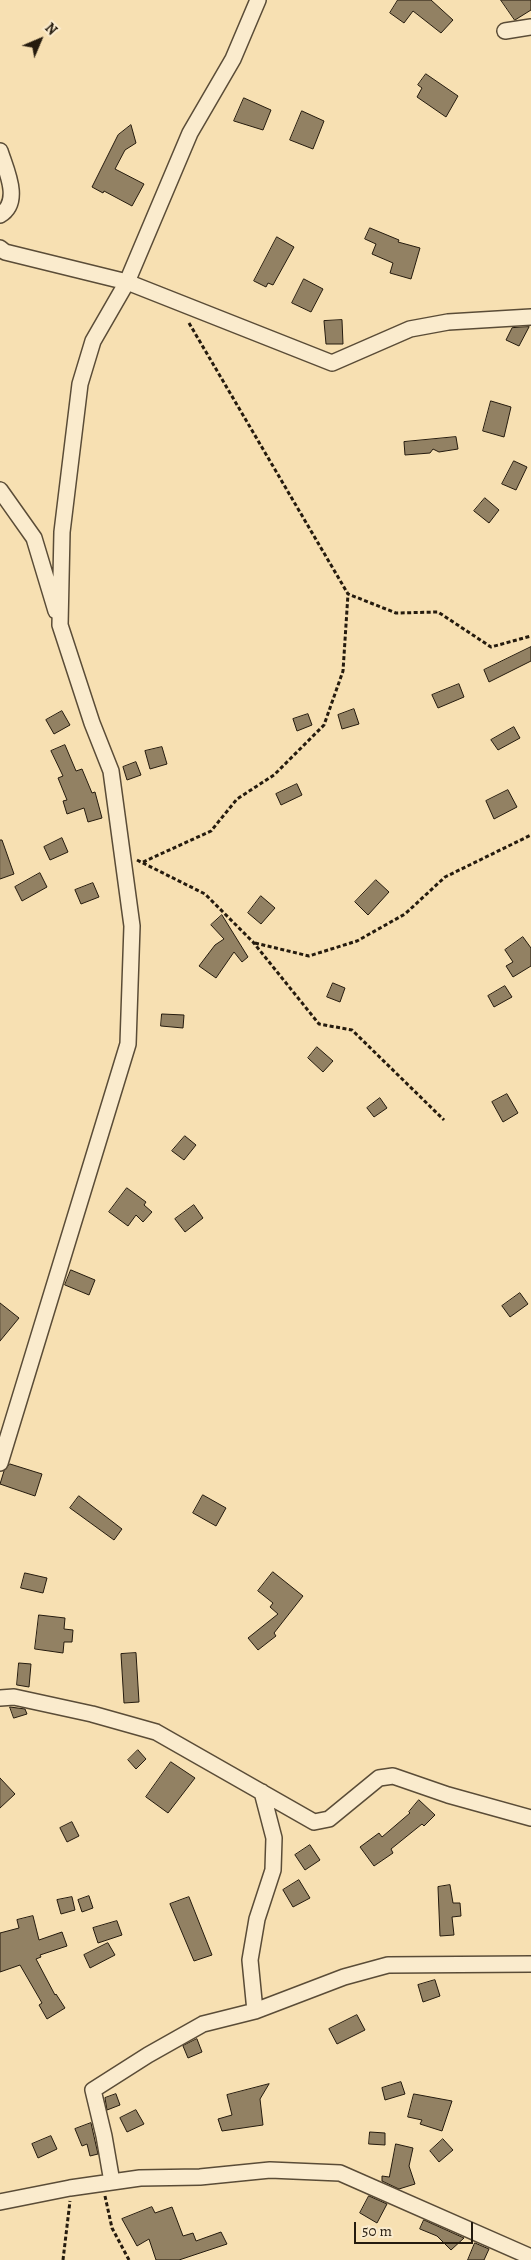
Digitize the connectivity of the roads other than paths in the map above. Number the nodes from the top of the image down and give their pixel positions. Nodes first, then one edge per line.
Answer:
1 (258, 0) edge
2 (531, 27) edge
3 (504, 30) dead end
4 (0, 151) edge
5 (0, 216) edge
6 (0, 248) edge
7 (127, 282) junction
8 (531, 317) edge
9 (0, 490) edge
10 (60, 625) junction
11 (0, 1463) edge
12 (0, 1698) edge
13 (262, 1792) junction
14 (531, 1818) edge
15 (531, 1964) edge
16 (255, 2011) junction
17 (107, 2183) junction
18 (0, 2202) edge
19 (531, 2257) edge

1 - 7 street
2 - 3 street
4 - 5 street
6 - 7 street
7 - 8 street
7 - 10 street
9 - 10 street
10 - 11 street
12 - 13 street
13 - 14 street
13 - 16 street
15 - 16 street
16 - 17 street
17 - 18 street
17 - 19 street

